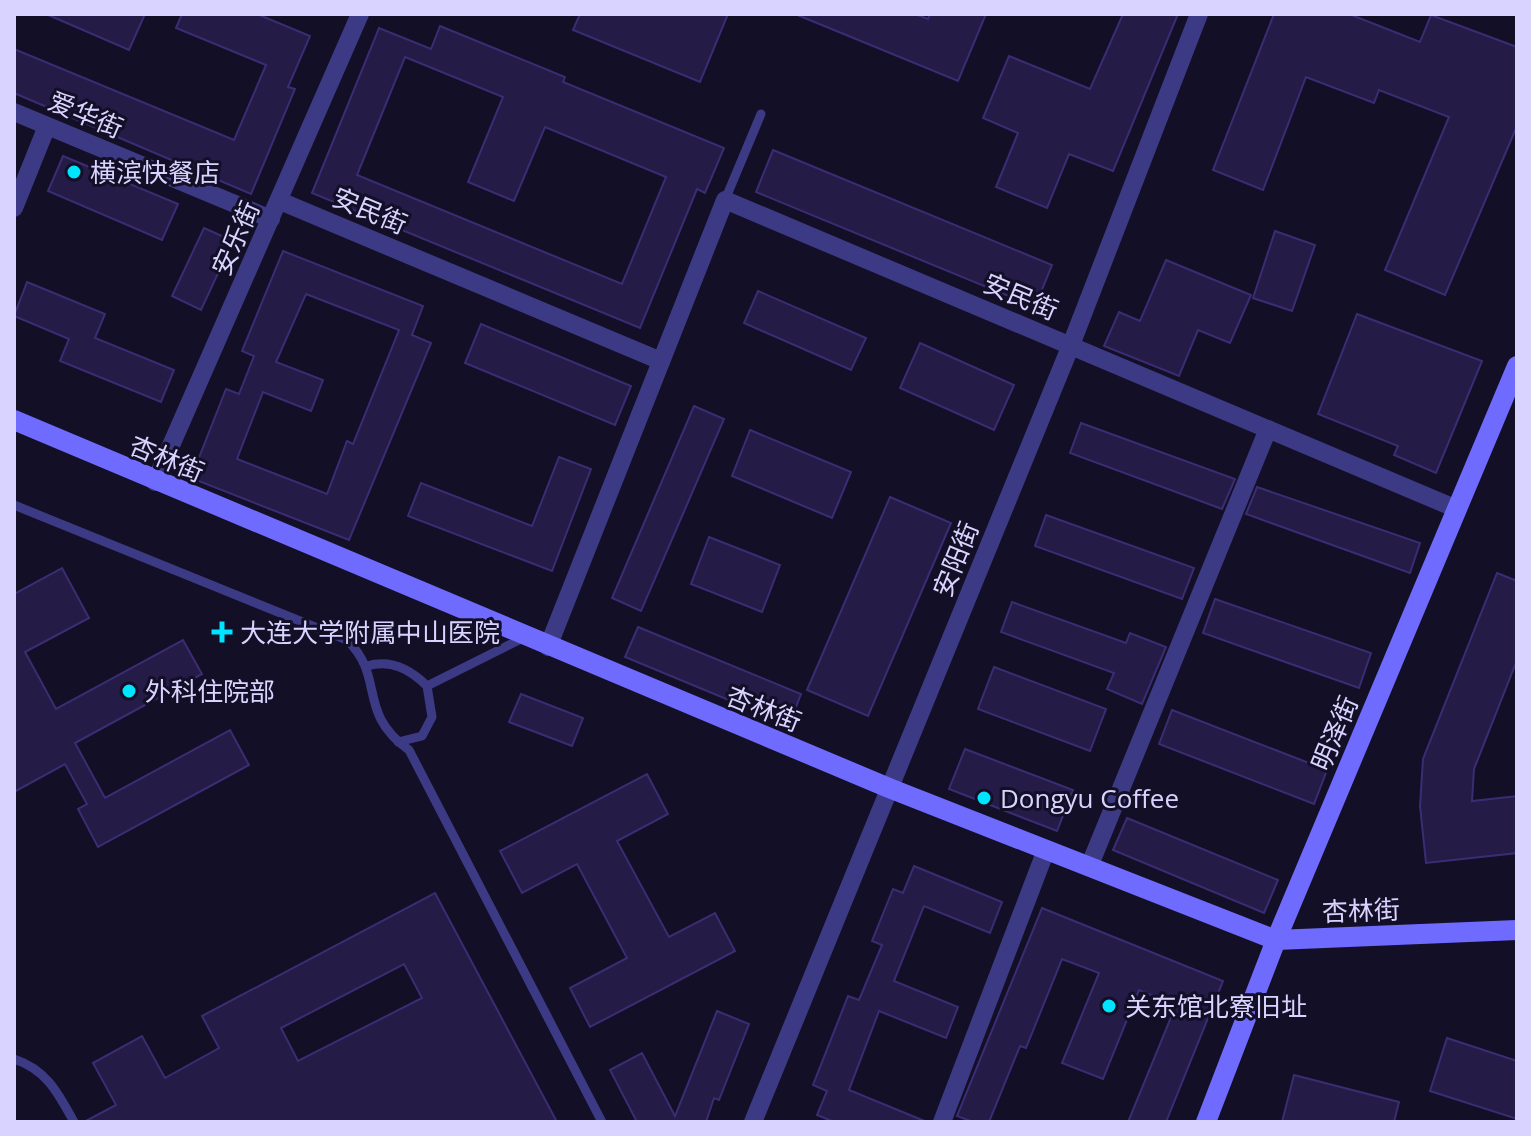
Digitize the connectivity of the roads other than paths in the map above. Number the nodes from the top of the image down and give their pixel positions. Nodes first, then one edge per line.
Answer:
1 (1199, 14) edge
2 (356, 16) edge
3 (14, 112) edge
4 (761, 114) dead end
5 (47, 126) junction
6 (725, 200) junction
7 (280, 201) junction
8 (14, 208) edge
9 (271, 219) junction
10 (1071, 345) junction
11 (661, 361) junction
12 (1517, 366) edge
13 (14, 420) edge
14 (1268, 429) junction
15 (155, 482) junction
16 (14, 505) edge
17 (1457, 509) junction
18 (525, 637) junction
19 (548, 647) junction
20 (367, 666) junction
21 (427, 686) junction
22 (398, 742) junction
23 (889, 788) junction
24 (1046, 850) junction
25 (1089, 867) junction
26 (1517, 930) edge
27 (1276, 940) junction
28 (14, 1059) edge
29 (74, 1122) edge
30 (602, 1122) edge
31 (753, 1122) edge
32 (942, 1122) edge
33 (1206, 1122) edge

1 - 10 street, 安阳街
2 - 7 street, 安乐街
3 - 5 street, 爱华街
4 - 6 lane
5 - 8 street
5 - 9 street, 爱华街
6 - 10 street, 安民街
6 - 11 street
7 - 9 street, 安乐街
7 - 11 street, 安民街
9 - 15 street, 安乐街
10 - 14 street, 安民街
10 - 23 street, 安阳街
11 - 19 street
12 - 17 street, 明泽街
13 - 15 street, 杏林街
14 - 17 street, 安民街
14 - 25 street
15 - 18 street, 杏林街
16 - 20 lane
17 - 27 street, 明泽街
18 - 19 street, 杏林街
18 - 21 lane
19 - 23 street, 杏林街
20 - 21 lane
20 - 22 lane
21 - 22 lane
22 - 30 lane
23 - 24 street, 杏林街
23 - 31 street, 安阳街
24 - 25 street, 杏林街
24 - 32 street
25 - 27 street, 杏林街
26 - 27 street, 杏林街
27 - 33 street, 明泽街
28 - 29 lane

